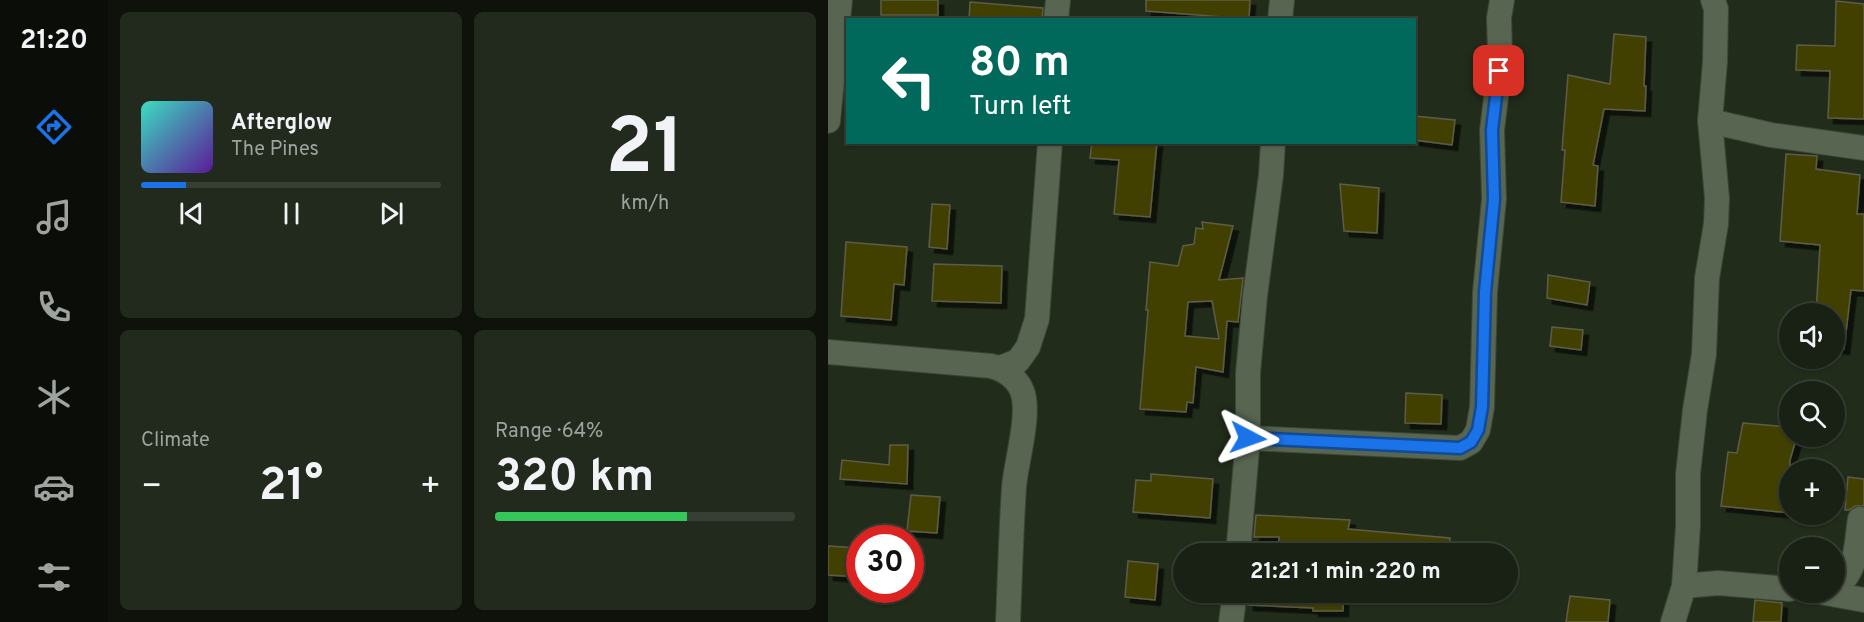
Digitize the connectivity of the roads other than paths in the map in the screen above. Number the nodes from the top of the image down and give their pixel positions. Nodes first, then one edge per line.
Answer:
1 (840, 0) edge
2 (1058, 0) edge
3 (1282, 0) edge
4 (1502, 0) edge
5 (1713, 0) edge
6 (1056, 18) edge
7 (1280, 18) edge
8 (828, 121) edge
9 (1710, 121) junction
10 (1050, 144) edge
11 (1274, 144) edge
12 (1864, 148) edge
13 (828, 352) edge
14 (1000, 368) junction
15 (1248, 438) junction
16 (1860, 519) dead end
17 (1239, 543) edge
18 (1845, 578) edge
19 (1684, 586) junction
20 (1779, 587) edge
21 (1845, 597) edge
22 (1864, 600) edge
23 (1234, 603) edge
24 (1012, 619) edge
25 (1231, 622) edge
26 (1673, 622) edge

1 - 8 street
2 - 6 street
3 - 7 street
4 - 15 street
5 - 9 street
9 - 12 street
9 - 19 street
10 - 14 street
11 - 15 street
13 - 14 street
14 - 24 street
15 - 17 street
16 - 18 street
19 - 20 street
19 - 26 street
21 - 22 street
23 - 25 street

